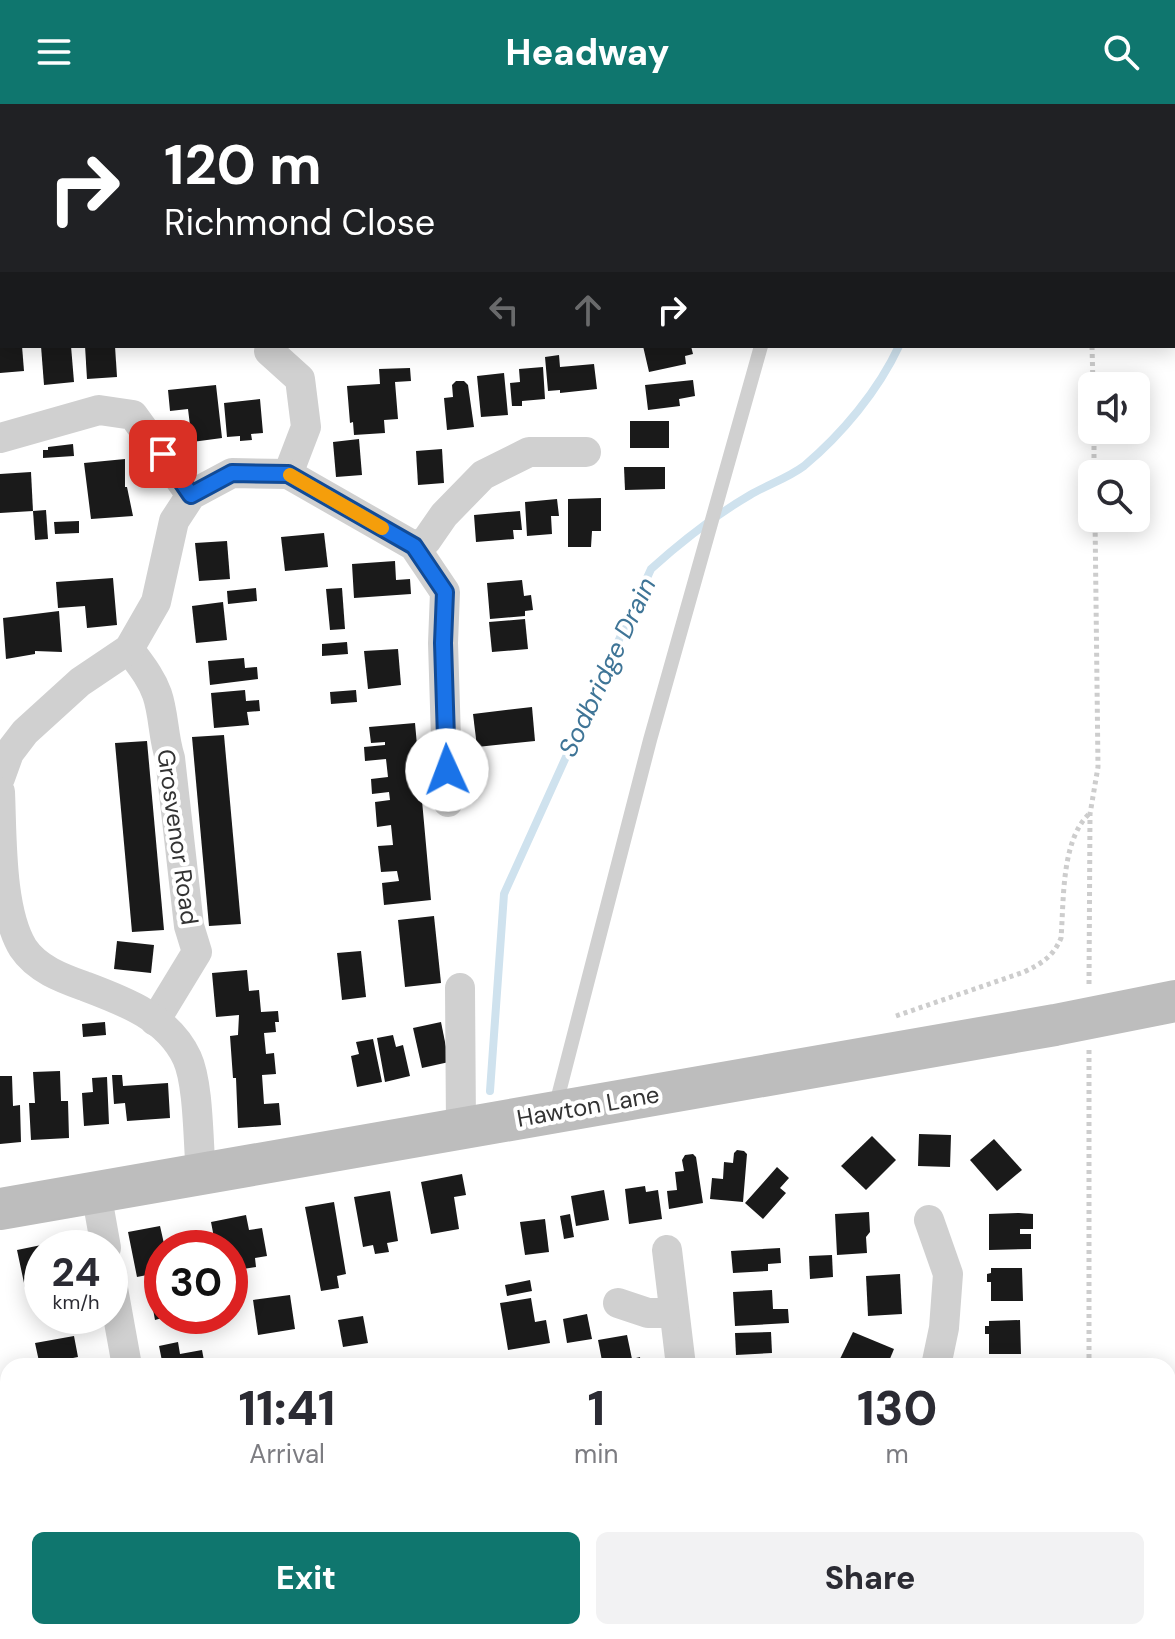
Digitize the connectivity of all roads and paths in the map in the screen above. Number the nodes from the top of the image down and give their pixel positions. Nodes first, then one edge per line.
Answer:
1 (760, 348) edge
2 (1092, 348) edge
3 (269, 351) dead end
4 (1093, 372) edge
5 (0, 438) edge
6 (586, 452) dead end
7 (288, 474) junction
8 (191, 495) junction
9 (1095, 532) edge
10 (414, 546) junction
11 (129, 649) junction
12 (0, 778) edge
13 (0, 792) edge
14 (448, 802) dead end
15 (1090, 814) junction
16 (460, 988) dead end
17 (1089, 996) dead end
18 (1155, 1004) edge
19 (155, 1021) junction
20 (1072, 1033) junction
21 (871, 1057) junction
22 (554, 1112) junction
23 (461, 1128) junction
24 (201, 1174) junction
25 (96, 1192) junction
26 (0, 1209) edge
27 (929, 1220) dead end
28 (103, 1230) edge
29 (667, 1250) dead end
30 (618, 1303) dead end
31 (674, 1313) junction
32 (121, 1334) edge
33 (126, 1358) edge
34 (680, 1358) edge
35 (938, 1358) edge
36 (1089, 1358) edge

1 - 22 lane
2 - 4 path
3 - 7 street
5 - 8 street
6 - 10 street
7 - 8 street
7 - 10 street
8 - 11 street
9 - 15 path
10 - 14 street
11 - 12 street
11 - 19 street, Grosvenor Road
13 - 19 street
15 - 17 path
15 - 21 path
16 - 23 street
18 - 20 street, Hawton Lane
19 - 24 street
20 - 21 street, Hawton Lane
20 - 36 path
21 - 22 street, Hawton Lane
22 - 23 street, Hawton Lane
23 - 24 street, Hawton Lane
24 - 25 street, Hawton Lane
25 - 26 street, Hawton Lane
25 - 28 street
27 - 35 street
29 - 31 street
30 - 31 street
31 - 34 street
32 - 33 street

